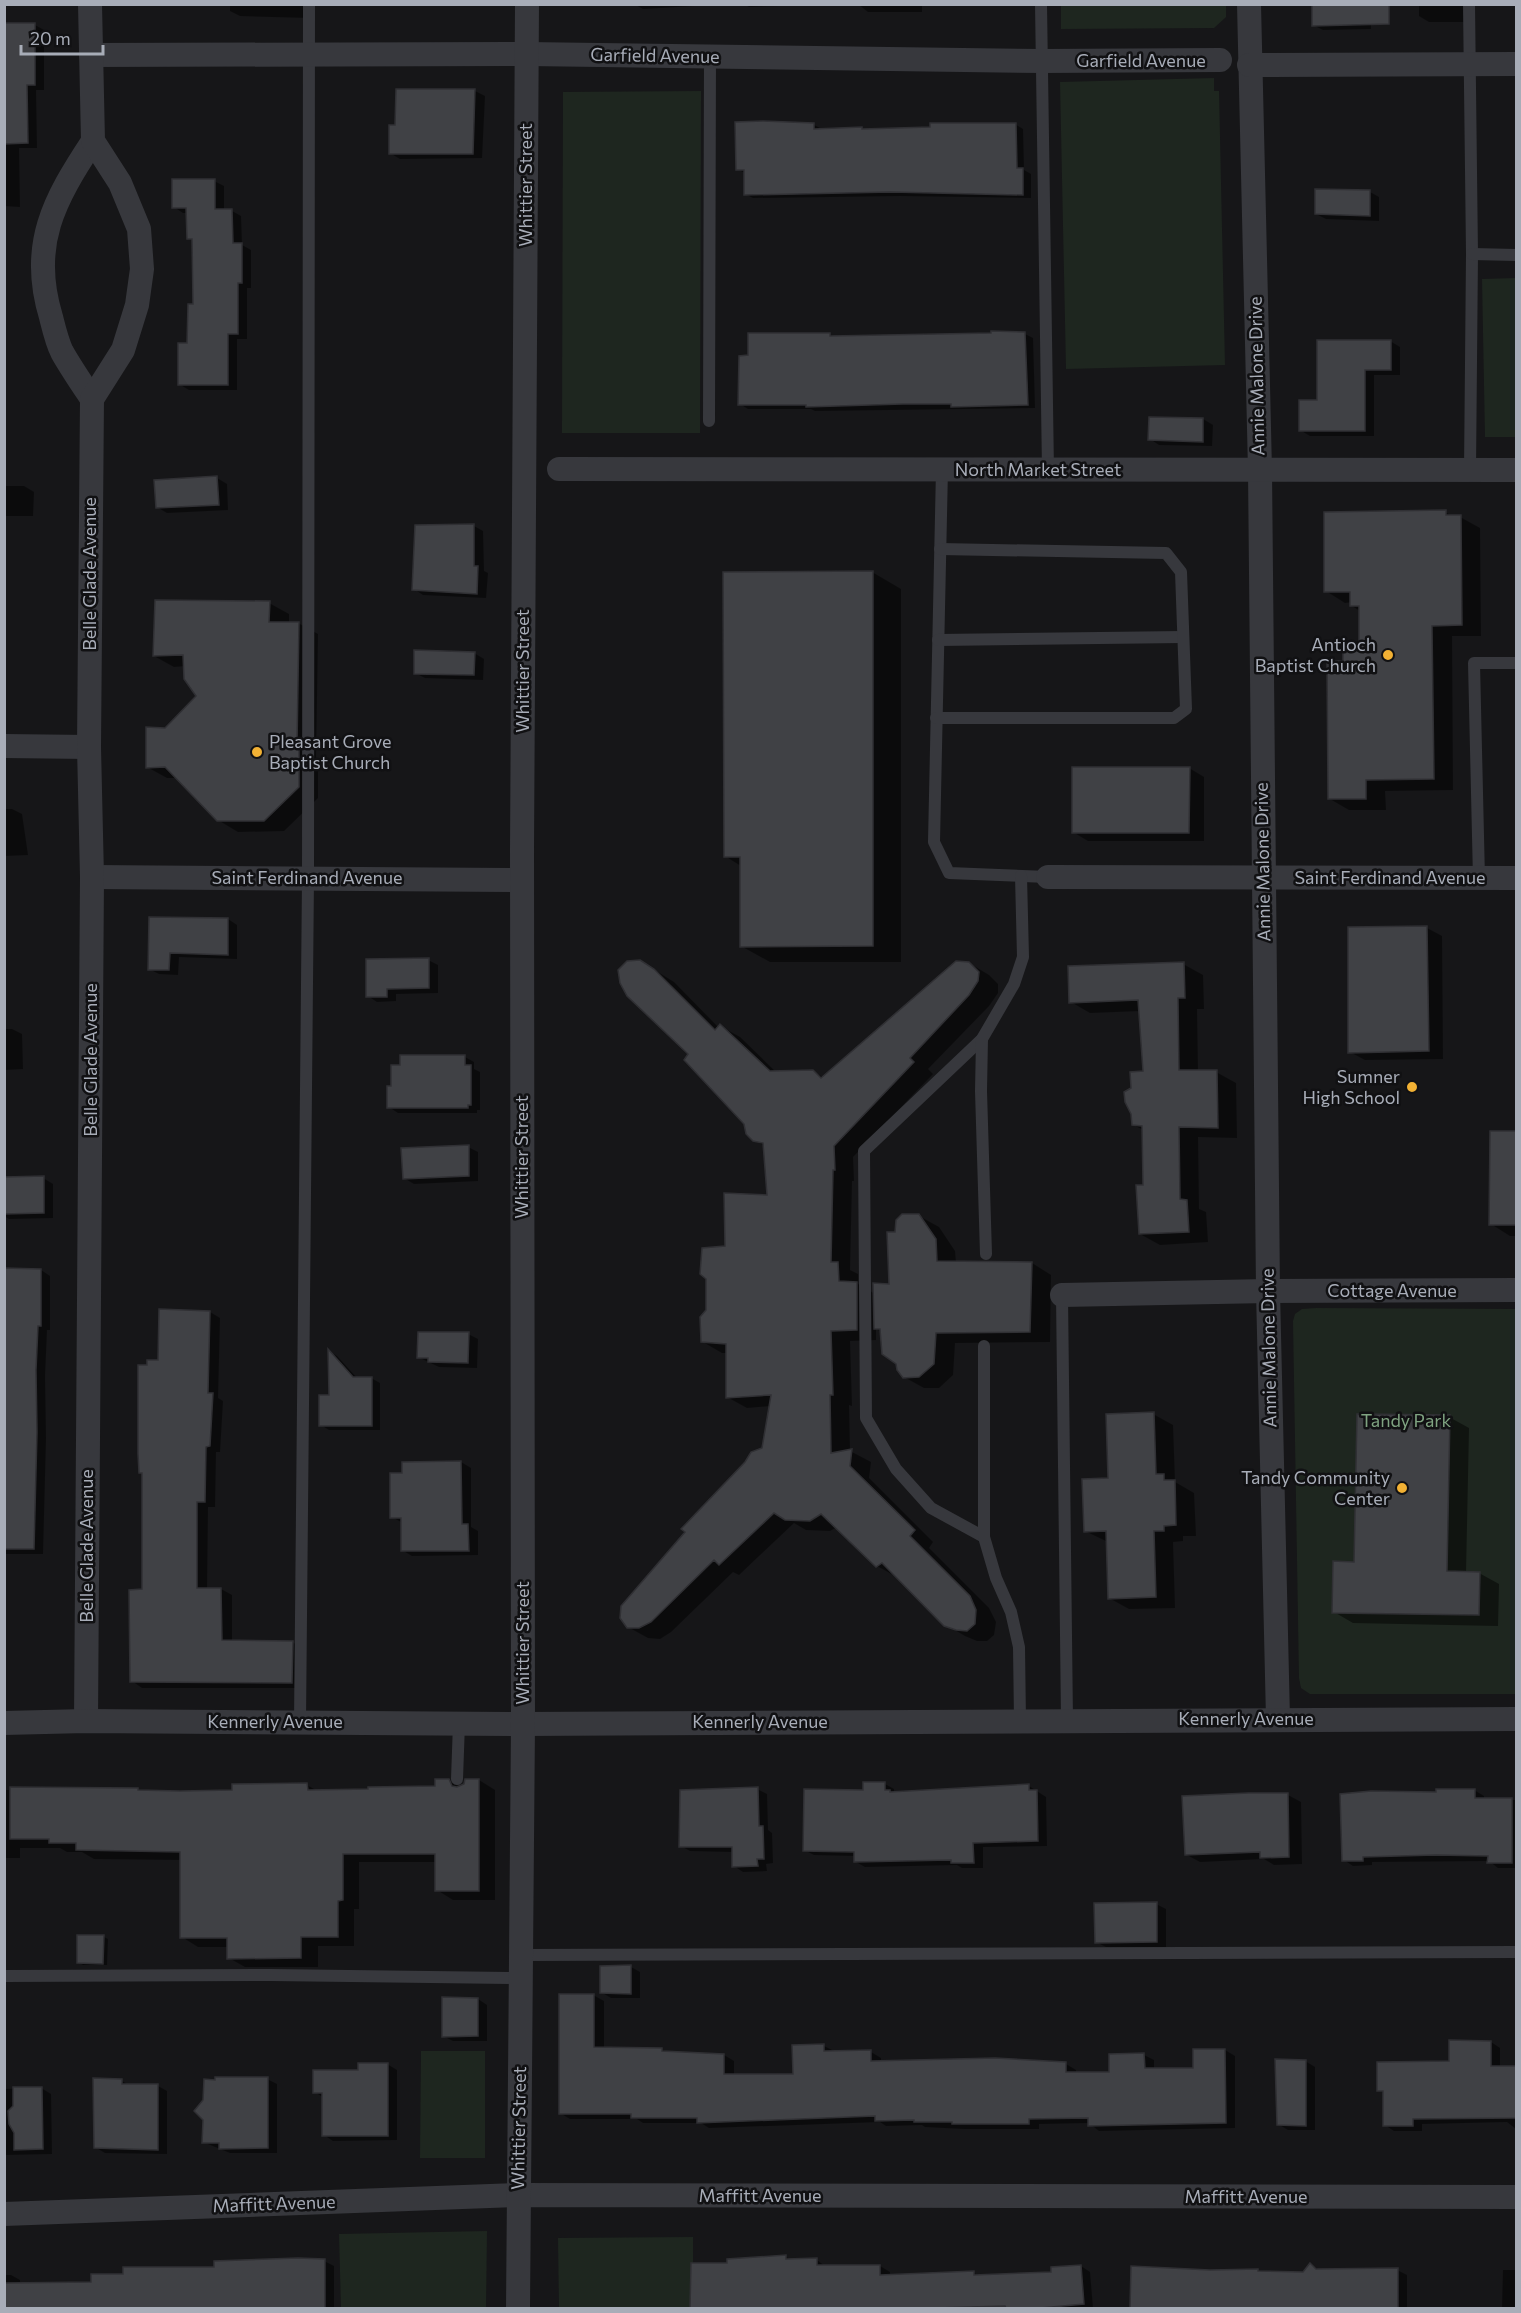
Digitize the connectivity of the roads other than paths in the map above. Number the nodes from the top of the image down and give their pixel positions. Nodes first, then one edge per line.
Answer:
1 (90, 4) edge
2 (309, 4) edge
3 (527, 4) edge
4 (1041, 4) edge
5 (1249, 4) edge
6 (1469, 4) edge
7 (527, 54) junction
8 (91, 55) junction
9 (309, 55) junction
10 (710, 56) junction
11 (1220, 60) dead end
12 (1041, 62) junction
13 (1516, 64) edge
14 (1249, 65) junction
15 (1471, 65) junction
16 (93, 141) junction
17 (1472, 254) junction
18 (1516, 255) edge
19 (92, 399) junction
20 (709, 421) dead end
21 (559, 469) dead end
22 (942, 469) junction
23 (1048, 470) junction
24 (1260, 470) junction
25 (1470, 470) junction
26 (1516, 470) edge
27 (940, 549) junction
28 (1184, 637) junction
29 (938, 640) junction
30 (1516, 663) edge
31 (936, 718) junction
32 (4, 746) edge
33 (89, 747) junction
34 (1021, 876) junction
35 (92, 877) junction
36 (308, 878) junction
37 (1048, 878) joint
38 (1264, 878) junction
39 (1479, 879) junction
40 (1516, 879) edge
41 (522, 880) junction
42 (982, 1039) junction
43 (986, 1254) dead end
44 (1516, 1290) edge
45 (1268, 1291) junction
46 (1062, 1295) joint
47 (984, 1346) dead end
48 (984, 1537) junction
49 (1278, 1719) junction
50 (1516, 1719) edge
51 (1067, 1720) junction
52 (86, 1721) junction
53 (1020, 1721) junction
54 (300, 1722) junction
55 (4, 1723) edge
56 (459, 1723) junction
57 (523, 1724) junction
58 (458, 1779) dead end
59 (1516, 1952) edge
60 (521, 1967) junction
61 (4, 1976) edge
62 (518, 2195) junction
63 (1516, 2197) edge
64 (4, 2214) edge
65 (518, 2308) edge

1 - 8 street
2 - 9 lane
3 - 7 street, Whittier Street
4 - 12 lane
5 - 14 street, Annie Malone Drive
6 - 15 lane
7 - 9 street, Garfield Avenue
7 - 10 street, Garfield Avenue
7 - 41 street, Whittier Street
8 - 9 street, Garfield Avenue
8 - 16 street
9 - 36 lane
10 - 12 street, Garfield Avenue
10 - 20 lane
11 - 12 street, Garfield Avenue
12 - 23 lane
13 - 15 street
14 - 15 street
14 - 24 street, Annie Malone Drive
15 - 17 lane
16 - 19 street
16 - 19 street
17 - 18 lane
17 - 25 lane
19 - 33 street, Belle Glade Avenue
21 - 22 street, North Market Street
22 - 23 street, North Market Street
22 - 27 lane
23 - 24 street, North Market Street
24 - 25 street, North Market Street
24 - 38 street, Annie Malone Drive
25 - 26 street, North Market Street
27 - 28 lane
27 - 29 lane
28 - 29 lane
28 - 31 lane
29 - 31 lane
30 - 39 lane
31 - 34 lane
32 - 33 street
33 - 35 street, Belle Glade Avenue
34 - 37 lane
34 - 42 lane
35 - 36 street, Saint Ferdinand Avenue
35 - 52 street, Belle Glade Avenue
36 - 41 street, Saint Ferdinand Avenue
36 - 54 lane
37 - 38 street, Saint Ferdinand Avenue
38 - 39 street, Saint Ferdinand Avenue
38 - 45 street, Annie Malone Drive
39 - 40 street, Saint Ferdinand Avenue
41 - 57 street, Whittier Street
42 - 43 lane
42 - 48 lane
44 - 45 street, Cottage Avenue
45 - 46 street, Cottage Avenue
45 - 49 street, Annie Malone Drive
46 - 51 lane
47 - 48 lane
48 - 53 lane
49 - 50 street, Kennerly Avenue
49 - 51 street, Kennerly Avenue
51 - 53 street, Kennerly Avenue
52 - 54 street, Kennerly Avenue
52 - 55 street, Kennerly Avenue
53 - 57 street, Kennerly Avenue
54 - 56 street, Kennerly Avenue
56 - 57 street, Kennerly Avenue
56 - 58 lane
57 - 60 street, Whittier Street
59 - 60 lane
60 - 61 lane
60 - 62 street, Whittier Street
62 - 63 street, Maffitt Avenue
62 - 64 street, Maffitt Avenue
62 - 65 street, Whittier Street

